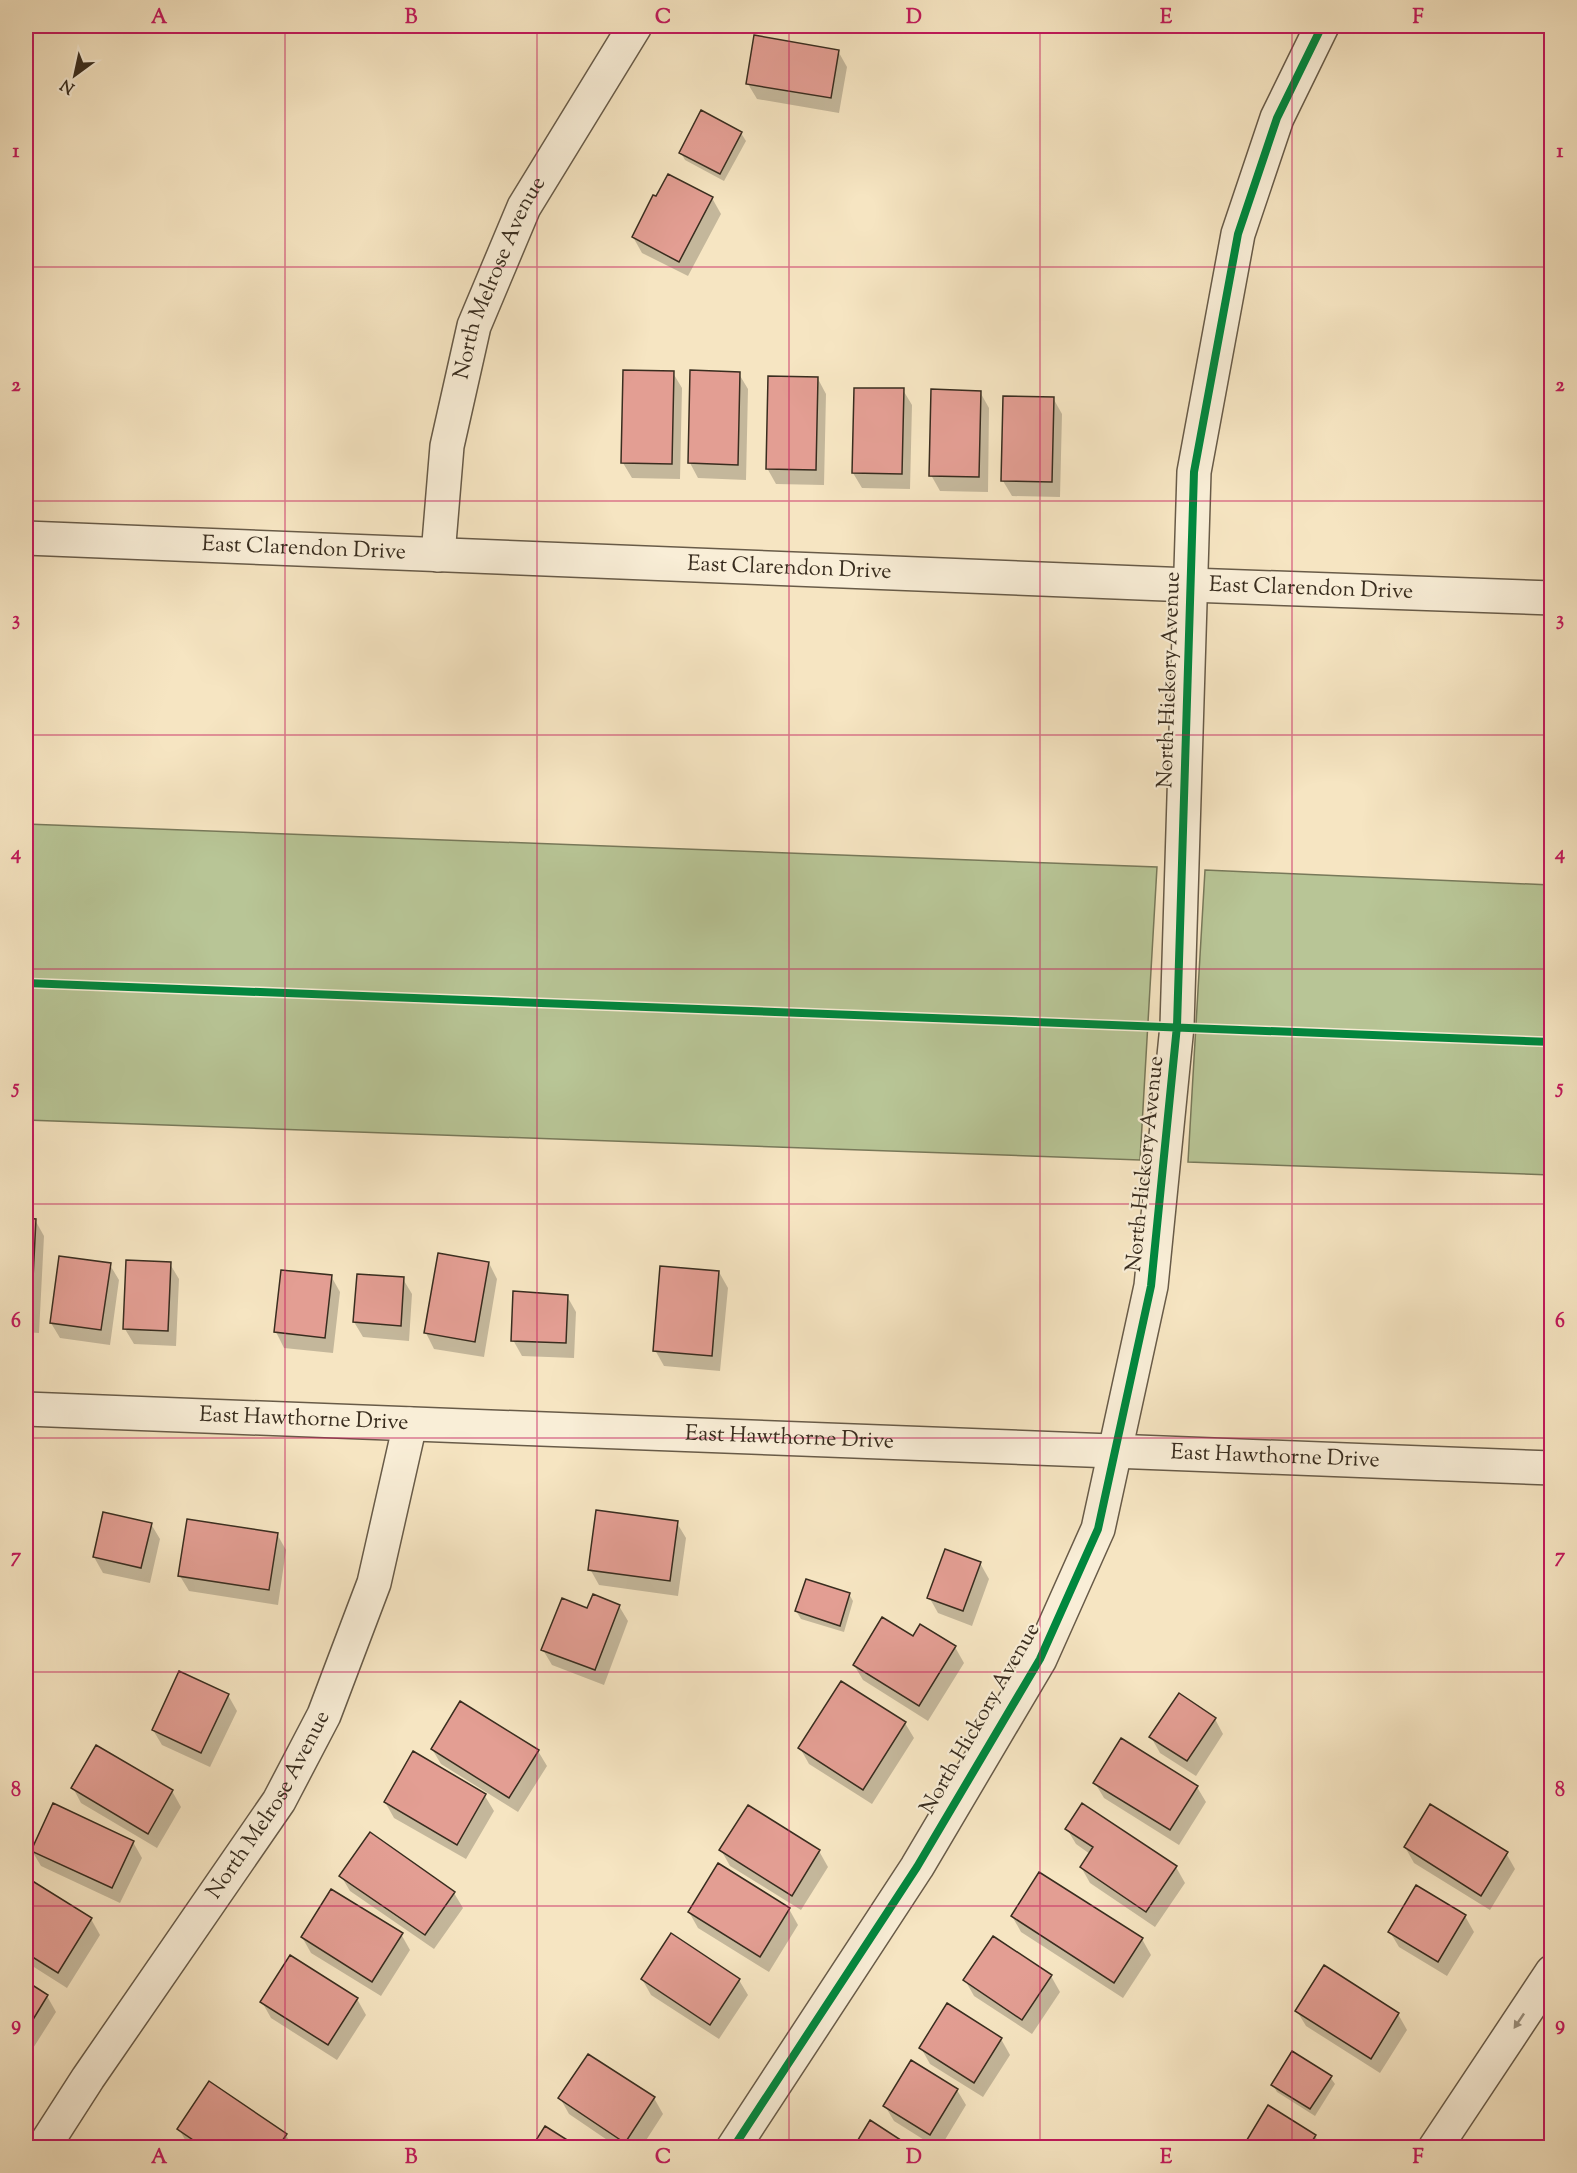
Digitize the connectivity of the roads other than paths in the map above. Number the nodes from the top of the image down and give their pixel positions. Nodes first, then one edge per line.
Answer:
1 (635, 26) edge
2 (1322, 26) edge
3 (26, 538) edge
4 (438, 555) junction
5 (1190, 585) junction
6 (1551, 598) edge
7 (26, 1409) edge
8 (410, 1424) junction
9 (1115, 1451) junction
10 (1551, 1468) edge
11 (1551, 1972) edge
12 (43, 2148) edge
13 (733, 2148) edge
14 (1435, 2148) edge

1 - 4 street, North Melrose Avenue
2 - 5 street, North Hickory Avenue
3 - 4 street, East Clarendon Drive
4 - 5 street, East Clarendon Drive
5 - 6 street, East Clarendon Drive
5 - 9 street, North Hickory Avenue
7 - 8 street, East Hawthorne Drive
8 - 9 street, East Hawthorne Drive
8 - 12 street, North Melrose Avenue
9 - 10 street, East Hawthorne Drive
9 - 13 street, North Hickory Avenue
11 -> 14 street

